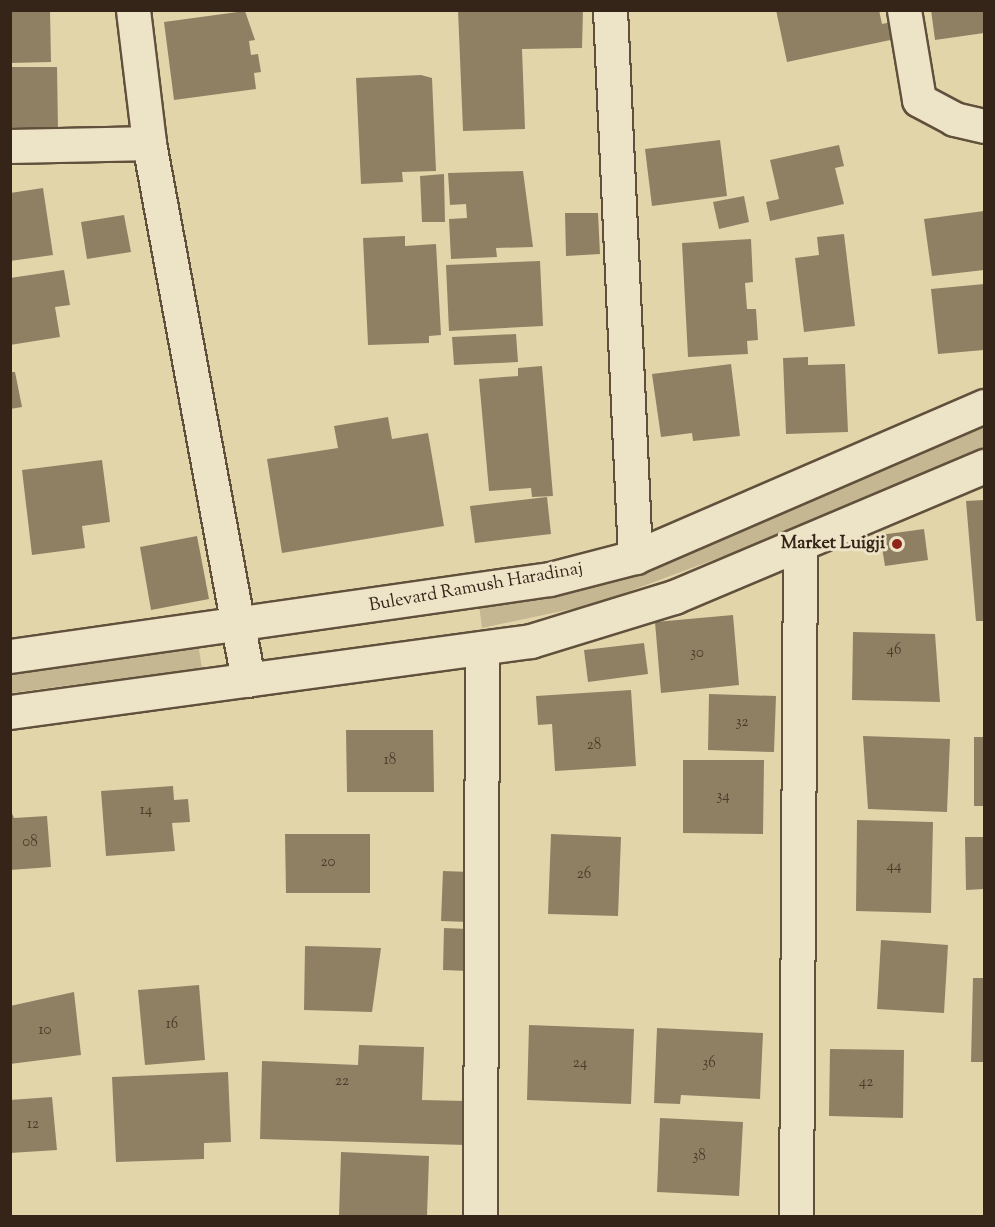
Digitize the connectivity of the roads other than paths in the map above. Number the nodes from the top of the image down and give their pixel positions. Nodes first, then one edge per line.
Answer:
1 (133, 10) edge
2 (610, 10) edge
3 (904, 10) edge
4 (984, 126) edge
5 (149, 143) junction
6 (10, 146) edge
7 (984, 406) edge
8 (984, 466) edge
9 (800, 546) junction
10 (635, 557) junction
11 (240, 627) junction
12 (482, 648) junction
13 (10, 656) edge
14 (248, 680) junction
15 (10, 712) edge
16 (480, 1216) edge
17 (796, 1216) edge

1 - 5 street
2 - 10 street
3 - 4 street
5 - 6 street
5 - 11 street
7 - 10 street, Bulevard Ramush Haradinaj
8 - 9 street
9 - 12 street
9 - 17 street
10 - 11 street, Bulevard Ramush Haradinaj
11 - 13 street, Bulevard Ramush Haradinaj
11 - 14 street
12 - 14 street
12 - 16 street
14 - 15 street

